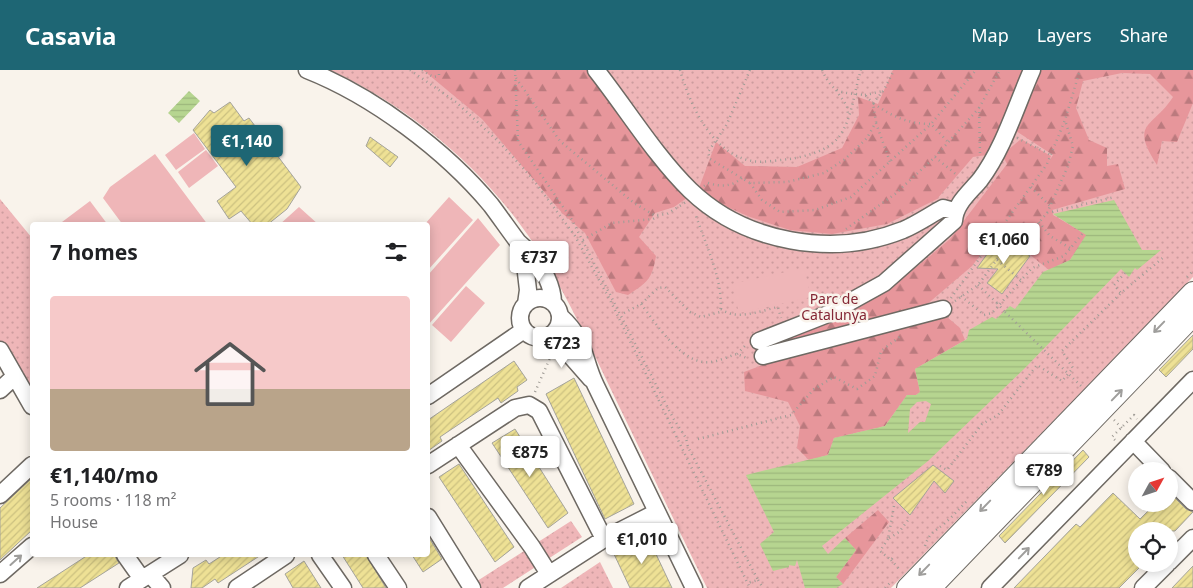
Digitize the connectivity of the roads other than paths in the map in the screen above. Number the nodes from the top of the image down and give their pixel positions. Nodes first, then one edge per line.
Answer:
1 (307, 70) edge
2 (596, 70) edge
3 (1032, 70) edge
4 (950, 213) junction
5 (523, 247) junction
6 (1193, 292) edge
7 (526, 304) junction
8 (557, 310) junction
9 (943, 310) road end
10 (1193, 316) edge
11 (524, 330) junction
12 (549, 341) junction
13 (0, 350) edge
14 (15, 376) junction
15 (1193, 380) edge
16 (594, 383) junction
17 (0, 390) edge
18 (430, 395) edge
19 (30, 402) edge
20 (1133, 441) junction
21 (458, 445) junction
22 (1153, 462) edge
23 (430, 464) edge
24 (30, 467) edge
25 (1178, 487) edge
26 (0, 495) edge
27 (1193, 502) edge
28 (657, 512) junction
29 (430, 520) edge
30 (1193, 538) edge
31 (604, 539) junction
32 (30, 548) edge
33 (1178, 553) edge
34 (127, 557) edge
35 (177, 557) edge
36 (284, 557) edge
37 (321, 557) edge
38 (377, 557) edge
39 (1159, 572) edge
40 (0, 574) edge
41 (549, 574) junction
42 (146, 577) junction
43 (904, 580) edge
44 (255, 583) edge
45 (128, 588) edge
46 (162, 588) edge
47 (237, 588) edge
48 (343, 588) edge
49 (398, 588) edge
50 (472, 588) edge
51 (528, 588) edge
52 (694, 588) edge
53 (931, 588) edge
54 (990, 588) edge
55 (1143, 588) edge

1 - 5 street
2 - 4 street
3 - 4 street
4 - 9 street
5 - 7 street
5 - 8 street
6 -> 43 main road
7 - 8 street
7 - 11 street
8 - 12 street
8 - 16 street
53 -> 10 main road
11 - 12 street
11 - 18 street
12 - 16 street
13 - 14 street
14 - 17 street
14 - 19 street
15 - 20 street
16 - 28 street
20 - 22 street
54 -> 20 street
21 - 23 street
21 - 31 street
21 - 41 street
24 - 26 street
25 - 27 street
28 - 31 street
28 - 52 street
29 - 50 street
30 - 33 street
31 - 41 street
40 -> 32 street
34 - 42 street
35 - 42 street
36 - 44 street
37 - 48 street
38 - 49 street
39 - 55 street
41 - 51 street
42 - 45 street
42 - 46 street
44 - 47 street

